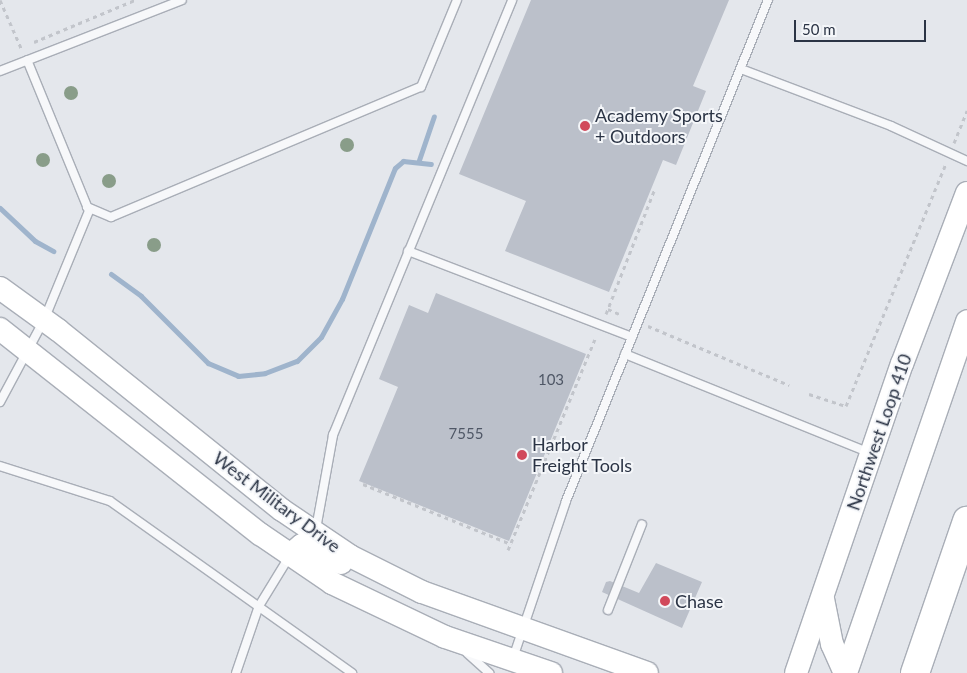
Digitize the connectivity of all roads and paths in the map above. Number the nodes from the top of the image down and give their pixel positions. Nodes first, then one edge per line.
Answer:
1 (0, 0) edge
2 (135, 0) edge
3 (182, 0) edge
4 (457, 0) edge
5 (512, 0) edge
6 (768, 0) edge
7 (21, 48) junction
8 (15, 50) dead end
9 (27, 60) junction
10 (741, 68) junction
11 (0, 71) edge
12 (967, 111) edge
13 (950, 153) junction
14 (967, 161) edge
15 (655, 188) dead end
16 (967, 193) edge
17 (88, 209) junction
18 (408, 251) junction
19 (0, 288) edge
20 (608, 309) junction
21 (619, 314) dead end
22 (604, 316) dead end
23 (44, 320) junction
24 (967, 321) edge
25 (645, 324) dead end
26 (0, 329) edge
27 (632, 337) junction
28 (595, 339) dead end
29 (26, 349) junction
30 (625, 354) junction
31 (789, 385) dead end
32 (810, 394) dead end
33 (0, 402) edge
34 (872, 454) junction
35 (0, 466) edge
36 (363, 484) dead end
37 (967, 521) edge
38 (642, 524) dead end
39 (315, 532) junction
40 (510, 544) junction
41 (508, 550) dead end
42 (290, 555) junction
43 (387, 575) junction
44 (823, 596) junction
45 (259, 606) junction
46 (608, 610) dead end
47 (523, 630) junction
48 (445, 637) junction
49 (807, 642) junction
50 (512, 660) junction
51 (917, 667) edge
52 (236, 673) edge
53 (352, 673) edge
54 (488, 673) edge
55 (551, 673) edge
56 (647, 673) edge
57 (780, 673) edge
58 (796, 673) edge
59 (846, 673) edge

1 - 7 path
2 - 7 path
3 - 9 lane
4 - 17 lane
5 - 18 lane
6 - 10 lane
7 - 8 path
7 - 9 path
9 - 11 lane
9 - 17 lane
10 - 13 lane
10 - 27 lane
12 - 13 path
13 - 14 lane
13 - 32 path
15 - 20 path
16 - 34 main road, Northwest Loop 410
17 - 23 lane
18 - 27 lane
18 - 39 lane
19 - 23 main road, West Military Drive
20 - 21 path
20 - 22 path
23 - 29 lane
23 - 39 main road, West Military Drive
24 - 59 main road
25 - 31 path
26 - 29 main road, West Military Drive
27 - 30 lane
28 - 40 path
29 - 33 lane
29 - 42 main road, West Military Drive
30 - 34 lane
30 - 47 lane
34 - 44 main road, Northwest Loop 410
35 - 45 lane
36 - 40 path
37 - 51 highway
38 - 46 lane
39 - 43 main road, West Military Drive
40 - 41 path
42 - 43 main road
42 - 45 lane
42 - 48 main road, West Military Drive
43 - 47 main road, West Military Drive
44 - 49 main road, Northwest Loop 410
44 - 59 main road
45 - 52 lane
45 - 53 lane
47 - 50 lane
47 - 56 main road, West Military Drive
48 - 50 main road, West Military Drive
48 - 54 lane
49 - 57 main road
49 - 58 main road, Northwest Loop 410
50 - 55 main road, West Military Drive

